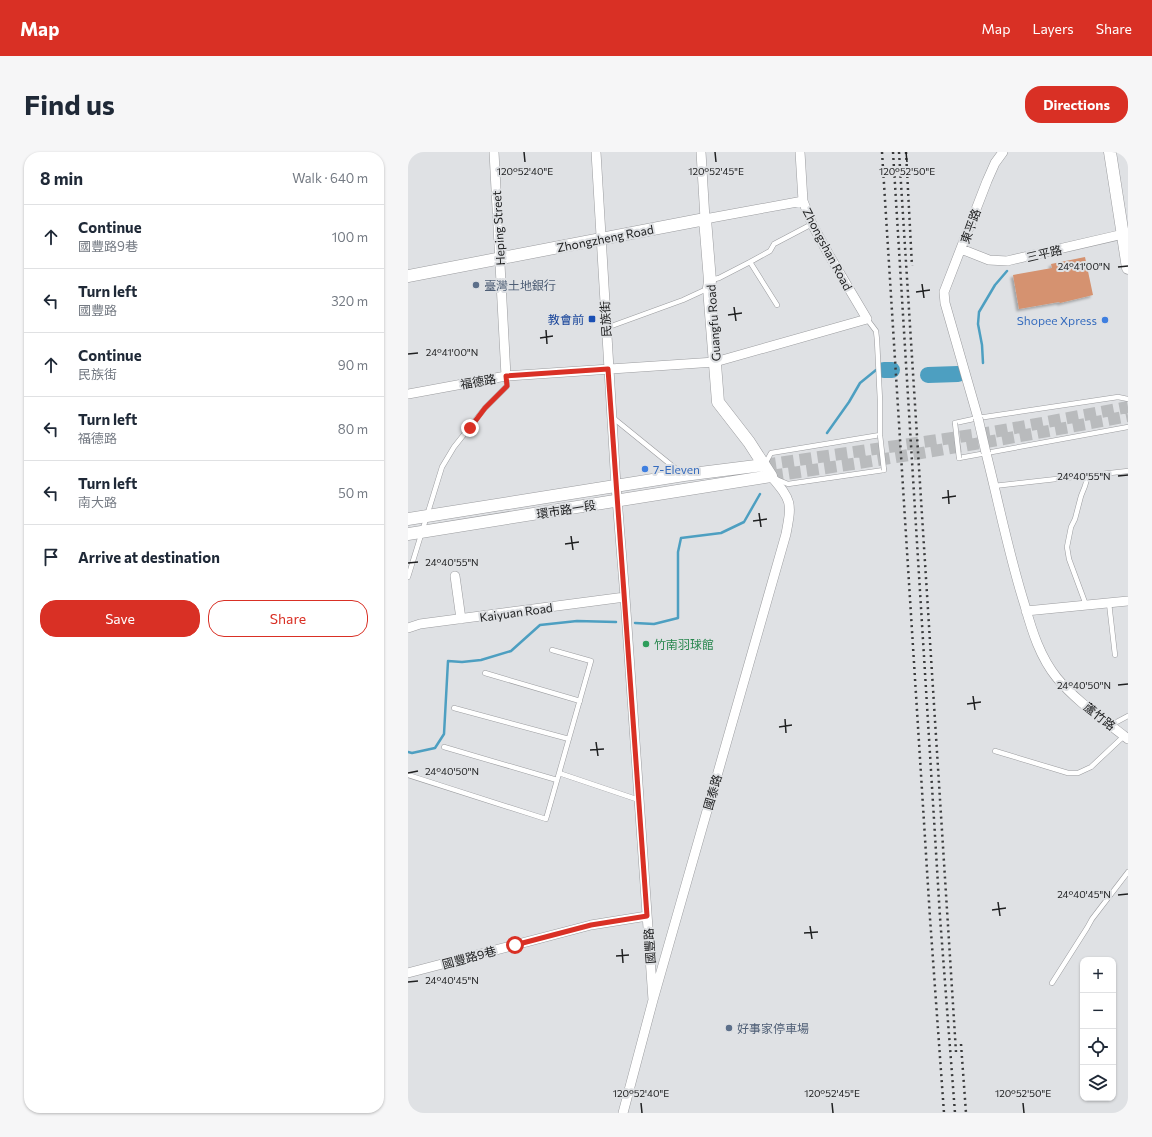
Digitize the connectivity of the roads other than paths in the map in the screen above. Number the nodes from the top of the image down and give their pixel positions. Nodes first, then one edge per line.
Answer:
1 (494, 152) edge
2 (596, 152) edge
3 (701, 152) edge
4 (800, 152) edge
5 (1004, 152) edge
6 (1110, 152) edge
7 (803, 201) junction
8 (705, 219) junction
9 (812, 224) junction
10 (1125, 233) edge
11 (601, 239) junction
12 (961, 250) junction
13 (500, 258) junction
14 (750, 262) junction
15 (1128, 268) edge
16 (408, 276) edge
17 (709, 284) junction
18 (945, 303) joint
19 (778, 305) dead end
20 (867, 319) junction
21 (606, 328) junction
22 (715, 362) junction
23 (608, 369) junction
24 (506, 376) junction
25 (408, 388) edge
26 (408, 395) edge
27 (1128, 399) edge
28 (612, 416) junction
29 (978, 418) junction
30 (1128, 427) edge
31 (880, 435) junction
32 (986, 453) junction
33 (764, 465) junction
34 (1128, 471) edge
35 (684, 475) junction
36 (1088, 475) junction
37 (771, 476) junction
38 (616, 486) junction
39 (994, 486) junction
40 (617, 502) junction
41 (427, 515) junction
42 (408, 518) edge
43 (423, 531) junction
44 (408, 534) edge
45 (455, 576) dead end
46 (408, 577) edge
47 (625, 597) junction
48 (1128, 601) edge
49 (1109, 603) junction
50 (1086, 605) junction
51 (1026, 611) junction
52 (460, 619) junction
53 (408, 628) edge
54 (552, 650) dead end
55 (1115, 655) dead end
56 (485, 673) dead end
57 (580, 701) junction
58 (454, 708) dead end
59 (1128, 716) edge
60 (1111, 725) junction
61 (1126, 737) edge
62 (569, 739) junction
63 (444, 746) dead end
64 (995, 751) dead end
65 (559, 773) junction
66 (408, 775) edge
67 (558, 780) junction
68 (639, 800) junction
69 (1128, 872) edge
70 (647, 916) junction
71 (408, 973) edge
72 (1052, 983) dead end
73 (653, 1000) junction
74 (623, 1113) edge

1 - 13 street, Heping Street
2 - 11 street, 民族街
3 - 8 street, Guangfu Road
4 - 7 street, Zhongshan Road
5 - 12 street, 東平路
6 - 10 main road
7 - 8 street, Zhongzheng Road
7 - 9 street, Zhongshan Road
8 - 11 main road, Zhongzheng Road
8 - 17 main road, Guangfu Road
9 - 14 lane
9 - 20 street, Zhongshan Road
10 - 12 street, 三平路
10 - 15 main road
11 - 13 main road, Zhongzheng Road
11 - 21 street, 民族街
12 - 18 street, 東平路
13 - 16 main road, Zhongzheng Road
13 - 24 street, Heping Street
14 - 17 lane
14 - 19 lane
17 - 21 lane
17 - 22 main road, Guangfu Road
18 - 29 street, 蘆竹路
20 - 22 street, 福德路
20 - 31 lane
21 - 23 street, 民族街
22 - 23 street, 福德路
22 - 33 main road, Guangfu Road
23 - 24 street, 福德路
23 - 28 street, 民族街
24 - 26 street, 福德路
24 - 41 lane
25 - 26 street
27 - 29 lane
28 - 35 lane
28 - 38 street, 民族街
29 - 32 street, 蘆竹路, bridge
29 - 32 lane, bridge
30 - 32 lane
31 - 33 lane
31 - 37 lane, bridge
32 - 39 street, 蘆竹路
33 - 35 main road, 環市路一段
33 - 37 main road, Guangfu Road
34 - 36 lane
35 - 38 main road, 環市路一段
36 - 39 lane
36 - 50 lane
37 - 40 main road, 環市路一段
37 - 73 street, 國泰路
38 - 40 street, 國豐路
38 - 41 main road, 環市路一段
39 - 51 street, 蘆竹路
40 - 43 main road, 環市路一段
40 - 47 street, 國豐路
41 - 42 main road, 環市路一段
41 - 43 lane
43 - 44 main road, 環市路一段
43 - 46 lane
45 - 52 street
47 - 52 street, Kaiyuan Road
47 - 68 street, 國豐路
48 - 49 street
49 - 50 street
49 - 55 lane
50 - 51 street
51 - 60 street, 蘆竹路
52 - 53 street, Kaiyuan Road
54 - 57 lane
56 - 57 lane
57 - 62 lane
58 - 62 lane
59 - 60 lane
60 - 61 street, 蘆竹路
61 - 64 lane
62 - 65 lane
63 - 67 lane
65 - 67 lane
65 - 68 lane
66 - 67 lane
68 - 70 street, 國豐路
69 - 72 lane
70 - 71 street, 國豐路9巷
70 - 73 street, 國豐路
73 - 74 street, 國泰路

